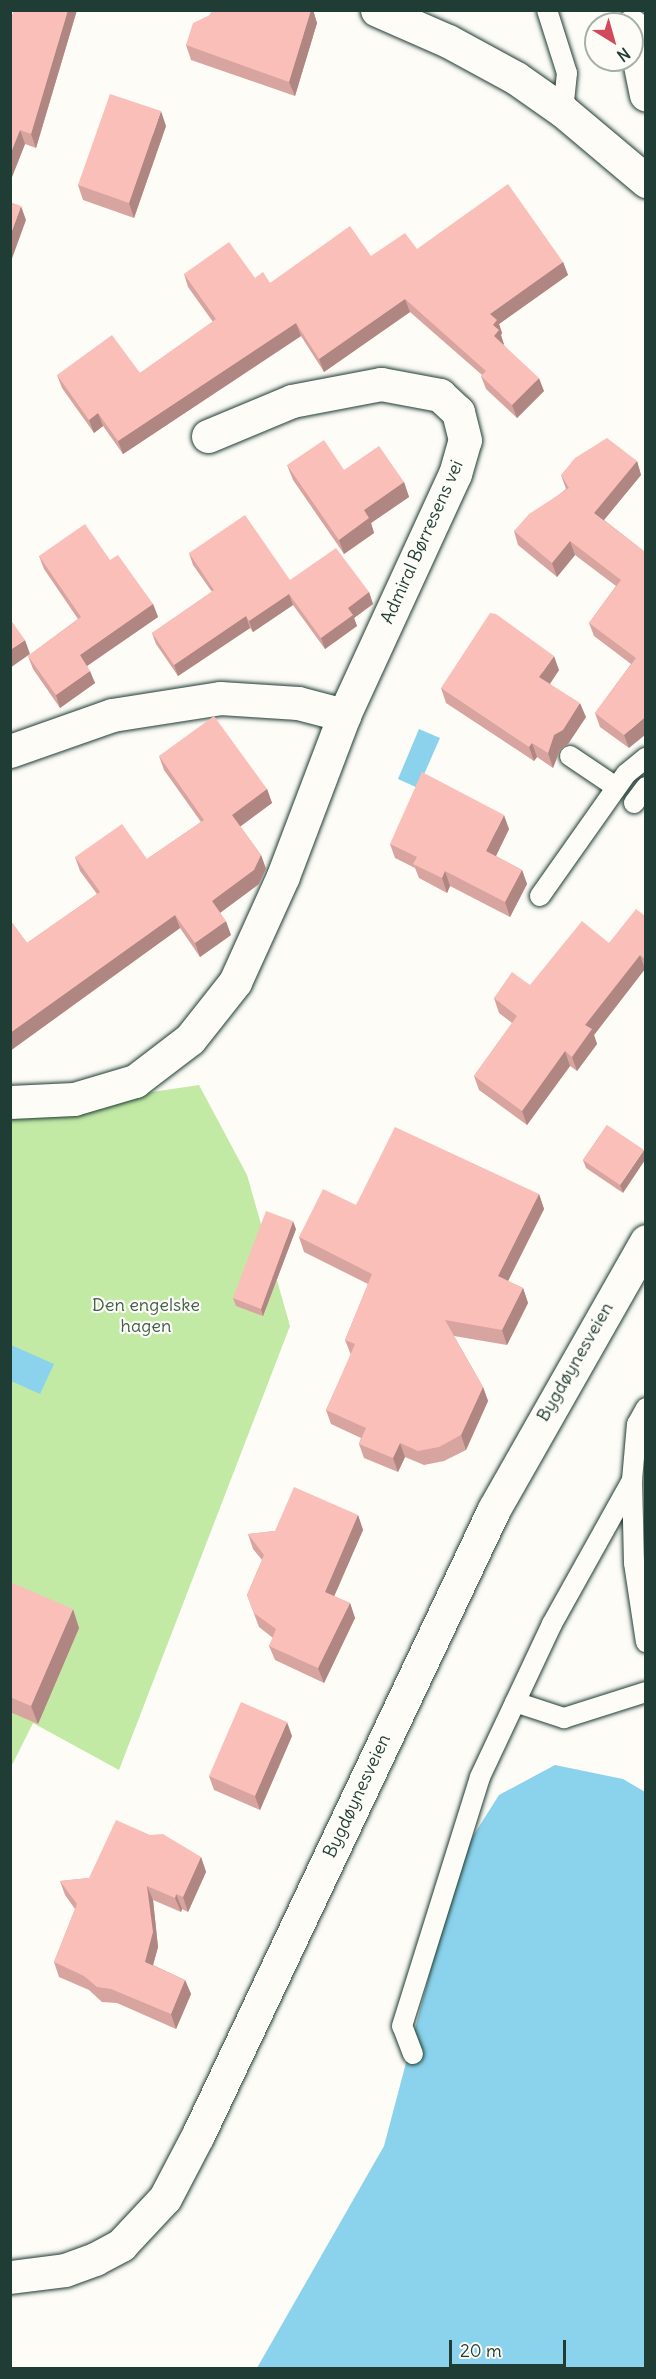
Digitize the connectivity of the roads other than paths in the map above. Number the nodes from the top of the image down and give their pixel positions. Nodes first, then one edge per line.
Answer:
1 (377, 10) edge
2 (547, 10) edge
3 (641, 72) edge
4 (645, 95) edge
5 (563, 111) junction
6 (645, 180) edge
7 (208, 436) dead end
8 (344, 715) junction
9 (10, 750) edge
10 (570, 756) dead end
11 (645, 758) edge
12 (616, 787) junction
13 (540, 896) dead end
14 (10, 1102) edge
15 (645, 1241) edge
16 (645, 1408) edge
17 (632, 1480) junction
18 (645, 1642) edge
19 (645, 1692) edge
20 (515, 1702) junction
21 (413, 2054) dead end
22 (10, 2277) edge

1 - 5 street
2 - 5 lane
3 - 4 street
5 - 6 street
7 - 8 street, Admiral Børresens vei
8 - 9 street
8 - 14 street, Admiral Børresens vei
10 - 12 lane
11 - 12 lane
12 - 13 lane
15 - 22 street, Bygdøynesveien
16 - 17 lane
17 - 18 lane
17 - 20 lane
19 - 20 lane
20 - 21 lane

